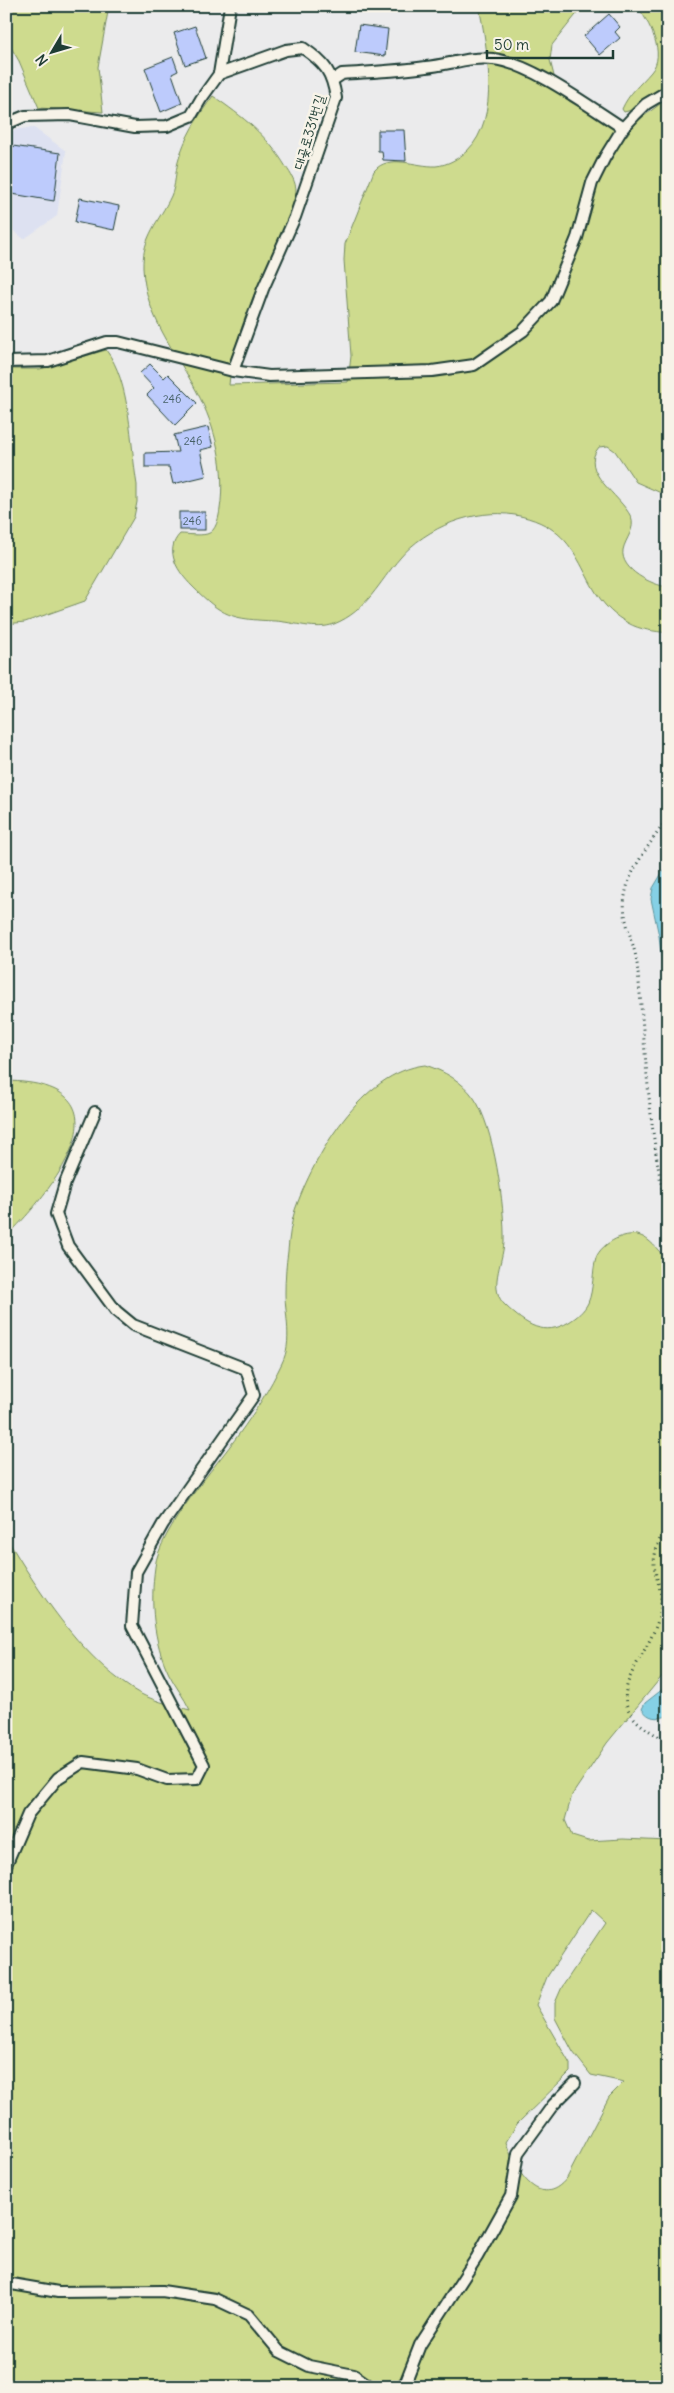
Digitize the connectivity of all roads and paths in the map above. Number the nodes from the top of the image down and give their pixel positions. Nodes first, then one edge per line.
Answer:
1 (230, 6) edge
2 (219, 74) junction
3 (333, 80) junction
4 (668, 90) edge
5 (6, 124) edge
6 (623, 128) junction
7 (6, 362) edge
8 (233, 371) junction
9 (668, 817) edge
10 (95, 1112) dead end
11 (668, 1215) edge
12 (668, 1521) edge
13 (668, 1741) edge
14 (6, 1865) edge
15 (575, 2083) dead end
16 (6, 2283) edge
17 (372, 2387) edge
18 (401, 2387) edge

1 - 2 lane
2 - 3 lane, 대곶로331번길
2 - 5 lane
3 - 6 lane
3 - 8 lane, 대곶로331번길
4 - 6 lane
6 - 8 lane
7 - 8 lane
9 - 11 path
10 - 14 lane
12 - 13 path
15 - 18 lane
16 - 17 lane

